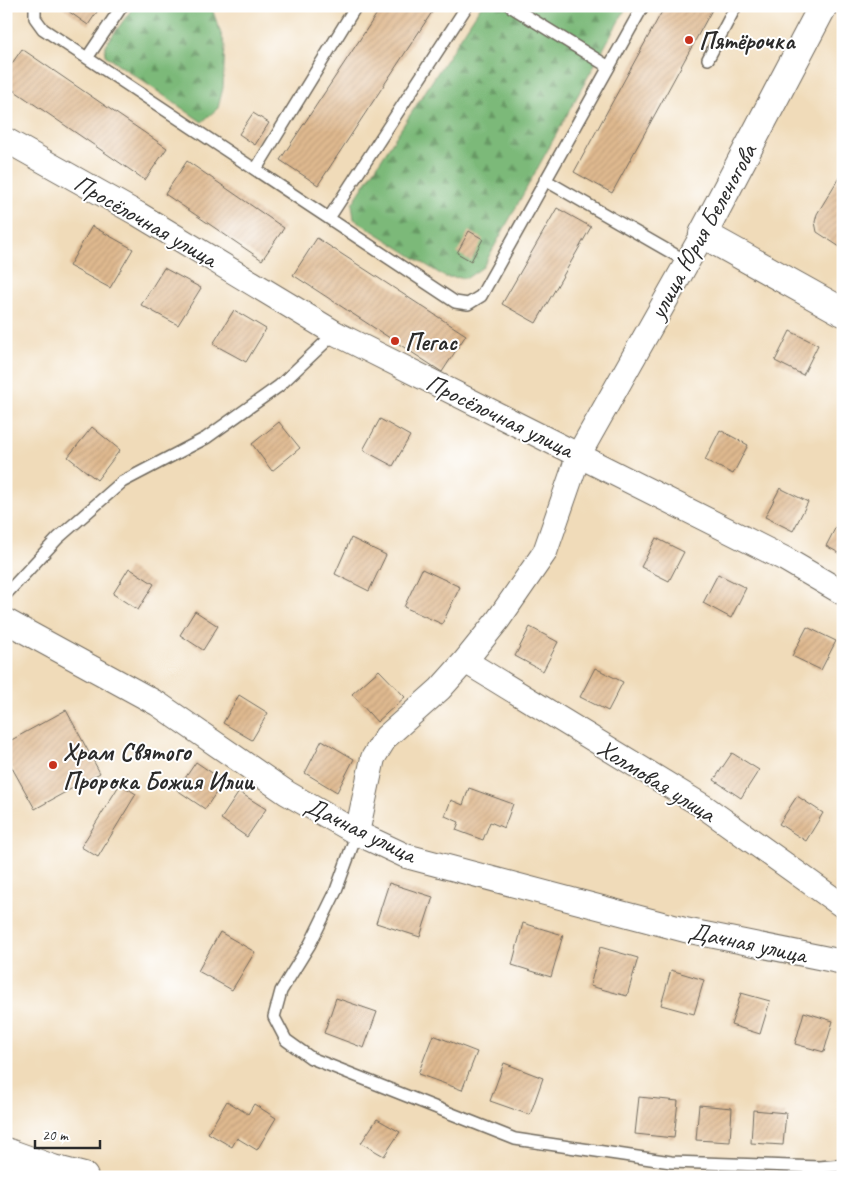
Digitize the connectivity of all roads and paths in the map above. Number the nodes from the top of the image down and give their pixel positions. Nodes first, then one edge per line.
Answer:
1 (35, 6) edge
2 (122, 6) edge
3 (356, 6) edge
4 (467, 6) edge
5 (510, 6) edge
6 (643, 6) edge
7 (736, 6) edge
8 (823, 6) edge
9 (87, 58) junction
10 (708, 59) dead end
11 (609, 67) junction
12 (6, 140) edge
13 (256, 170) junction
14 (545, 180) junction
15 (329, 218) junction
16 (703, 234) junction
17 (686, 260) junction
18 (843, 312) edge
19 (335, 333) junction
20 (579, 454) junction
21 (843, 593) edge
22 (6, 594) edge
23 (6, 621) edge
24 (465, 661) junction
25 (357, 833) junction
26 (843, 906) edge
27 (843, 962) edge
28 (6, 1152) edge
29 (843, 1165) edge
30 (84, 1177) edge

1 - 9 lane
2 - 9 lane
3 - 13 lane
4 - 15 lane
5 - 11 lane
6 - 11 lane
7 - 10 lane
8 - 16 street, улица Юрия Беленогова
9 - 13 lane
11 - 14 lane
12 - 19 street, Просёлочная улица
13 - 15 lane
14 - 15 lane
14 - 17 lane
16 - 17 street, улица Юрия Беленогова
16 - 18 street
17 - 20 street, улица Юрия Беленогова
19 - 20 street, Просёлочная улица
19 - 22 lane
20 - 21 street, Просёлочная улица
20 - 24 street, улица Юрия Беленогова
23 - 25 street, Дачная улица
24 - 25 street, улица Юрия Беленогова
24 - 26 street, Холмовая улица
25 - 27 street, Дачная улица
25 - 29 lane
28 - 30 street

